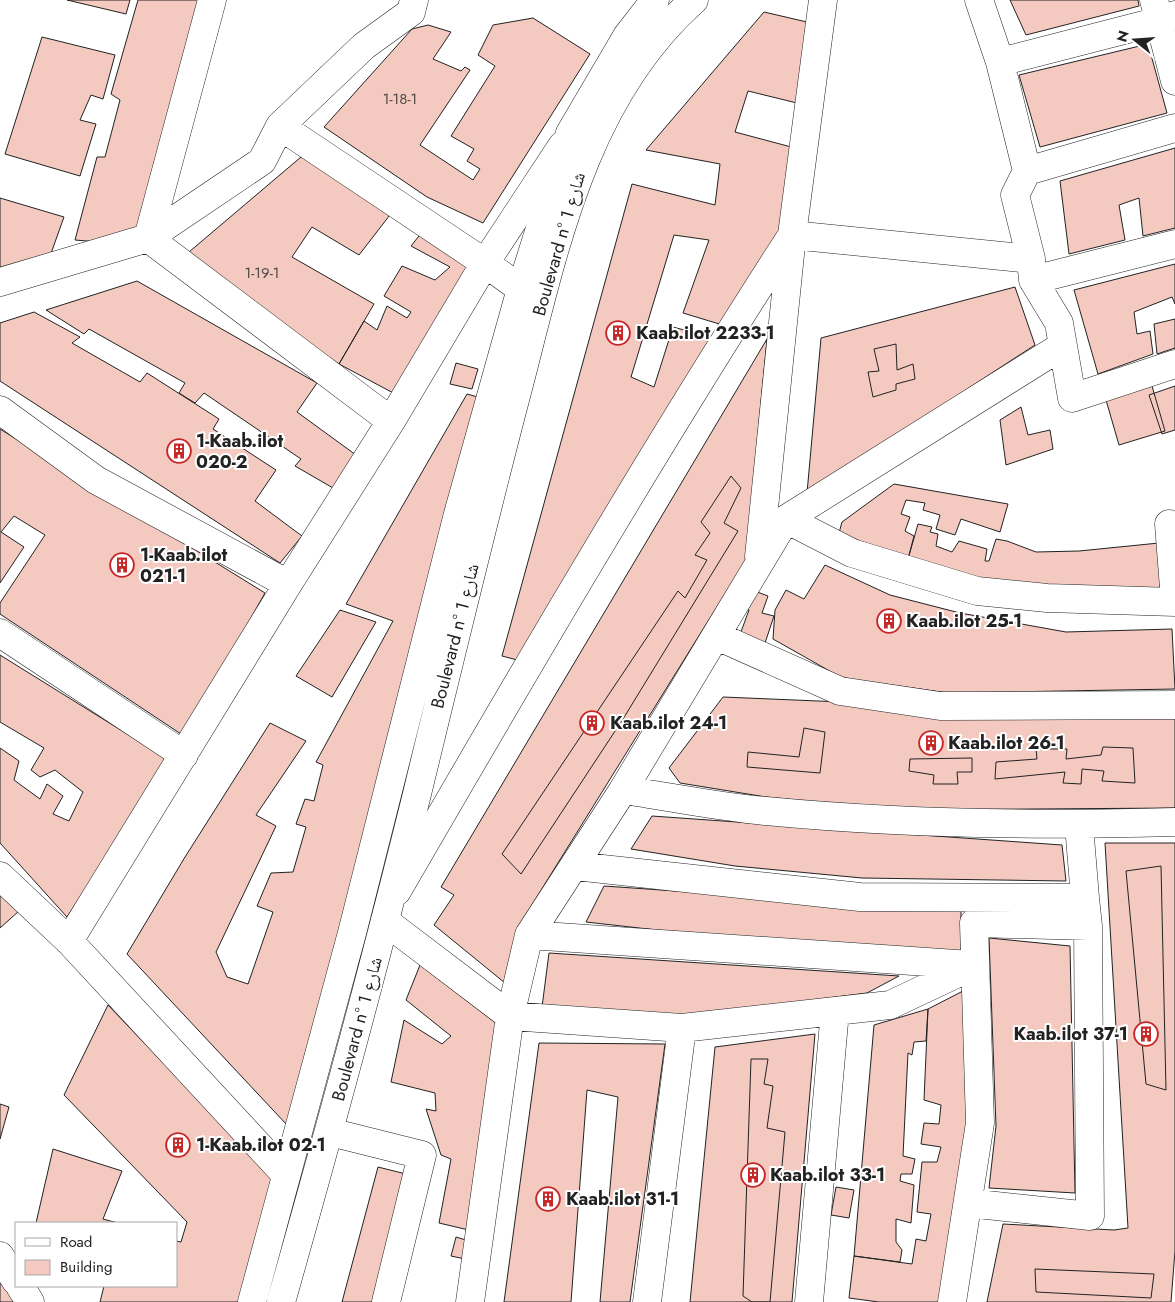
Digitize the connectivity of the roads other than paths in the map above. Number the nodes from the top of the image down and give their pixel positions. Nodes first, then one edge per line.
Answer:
1 (212, 0) edge
2 (414, 0) edge
3 (655, 0) edge
4 (694, 0) edge
5 (823, 0) edge
6 (979, 0) edge
7 (1163, 12) edge
8 (1000, 62) junction
9 (1175, 81) edge
10 (280, 126) junction
11 (1175, 128) edge
12 (570, 134) junction
13 (1027, 171) junction
14 (792, 235) junction
15 (148, 238) junction
16 (1175, 244) edge
17 (485, 263) junction
18 (1032, 270) junction
19 (0, 282) edge
20 (521, 289) junction
21 (1062, 346) junction
22 (1175, 364) edge
23 (0, 410) edge
24 (391, 421) junction
25 (786, 519) junction
26 (1169, 524) dead end
27 (758, 567) junction
28 (288, 584) junction
29 (1175, 602) edge
30 (0, 633) edge
31 (717, 636) junction
32 (1175, 705) edge
33 (184, 755) junction
34 (623, 790) junction
35 (1175, 822) edge
36 (1079, 825) junction
37 (575, 866) junction
38 (0, 876) edge
39 (1085, 898) junction
40 (388, 911) junction
41 (1088, 926) junction
42 (529, 935) junction
43 (68, 941) junction
44 (975, 965) junction
45 (835, 1011) junction
46 (510, 1016) junction
47 (682, 1028) junction
48 (330, 1132) junction
49 (286, 1175) junction
50 (968, 1203) junction
51 (0, 1256) edge
52 (15, 1278) edge
53 (21, 1287) edge
54 (30, 1302) edge
55 (252, 1302) edge
56 (281, 1302) edge
57 (386, 1302) edge
58 (470, 1302) edge
59 (647, 1302) edge
60 (809, 1302) edge
61 (952, 1302) edge

1 - 15 street
2 - 10 street
3 - 12 street, Boulevard n° شارع 1
4 - 40 street, Boulevard n° شارع 1
5 - 14 street
6 - 8 street
7 - 8 street
7 - 9 street
8 - 13 street
10 - 15 street
10 - 17 street
11 - 13 street
12 - 17 street
12 - 20 street, Boulevard n° شارع 1
13 - 18 street
14 - 18 street
14 - 27 street
14 - 40 street
15 - 19 street
15 - 24 street
16 - 18 street
17 - 20 street
17 - 24 street
18 - 21 street
20 - 49 street, Boulevard n° شارع 1
21 - 22 street
21 - 25 street
23 - 28 street
24 - 28 street
25 - 27 street
25 - 29 street
26 - 29 street
27 - 31 street
28 - 33 street
30 - 33 street
31 - 32 street
31 - 34 street
33 - 43 street
34 - 36 street
34 - 37 street
35 - 36 street
36 - 39 street
37 - 39 street
37 - 42 street
38 - 43 street
39 - 41 street
40 - 46 street
40 - 48 street, Boulevard n° شارع 1
41 - 44 street
41 - 50 street
42 - 44 street
42 - 46 street
43 - 49 street
44 - 45 street
44 - 50 street
45 - 47 street
45 - 60 street
46 - 47 street
46 - 58 street
47 - 59 street
48 - 56 street, Boulevard n° شارع 1
48 - 57 street
49 - 55 street, Boulevard n° شارع 1
50 - 61 street
51 - 52 street
53 - 54 street

